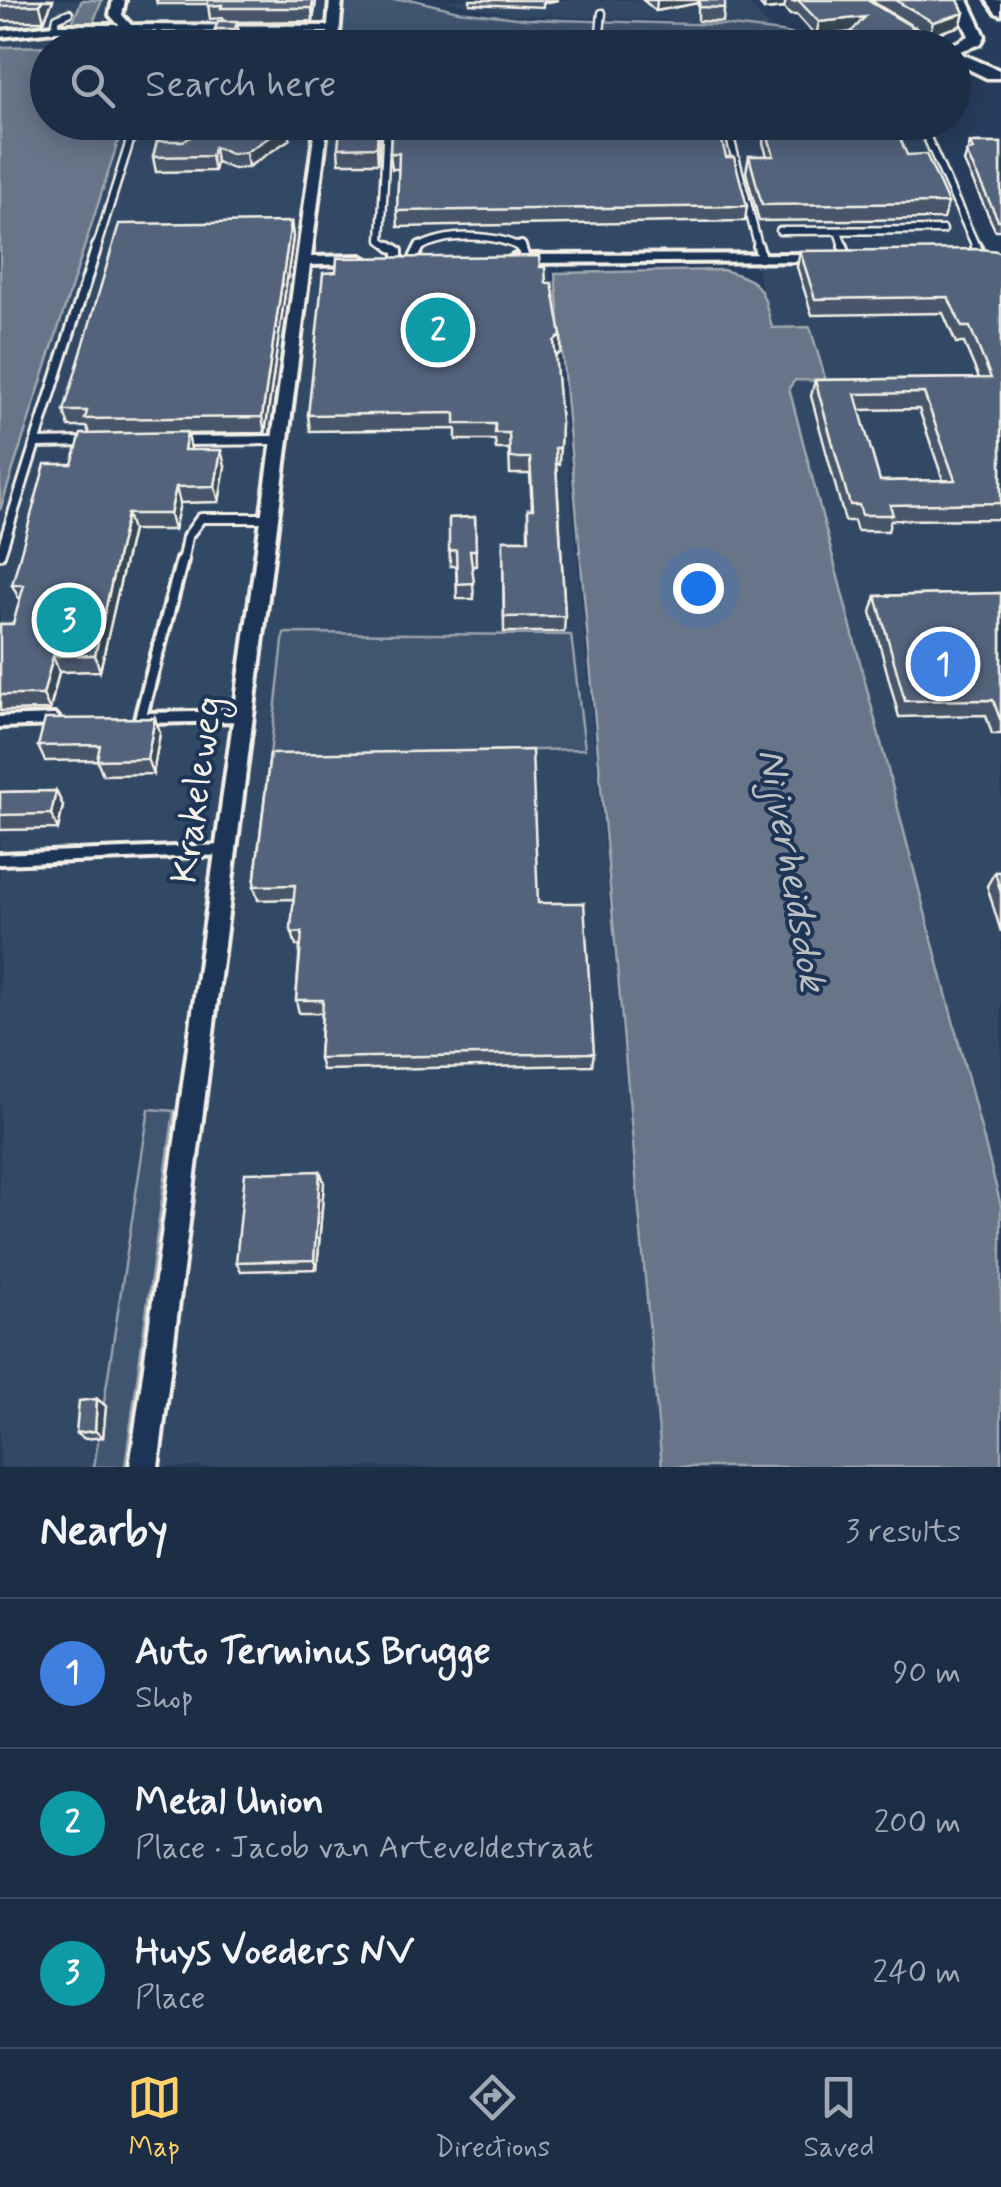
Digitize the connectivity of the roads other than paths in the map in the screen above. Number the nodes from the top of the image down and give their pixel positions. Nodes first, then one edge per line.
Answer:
1 (118, 0) edge
2 (336, 0) edge
3 (855, 0) edge
4 (960, 0) edge
5 (995, 0) edge
6 (1001, 10) edge
7 (69, 13) dead end
8 (602, 13) dead end
9 (58, 28) junction
10 (127, 28) junction
11 (333, 29) joint
12 (39, 30) edge
13 (159, 30) joint
14 (600, 30) edge
15 (907, 30) edge
16 (30, 31) edge
17 (0, 34) edge
18 (971, 42) edge
19 (971, 63) edge
20 (998, 75) edge
21 (130, 140) edge
22 (320, 140) edge
23 (386, 140) edge
24 (731, 140) edge
25 (929, 140) edge
26 (838, 230) junction
27 (942, 230) dead end
28 (780, 231) dead end
29 (962, 257) edge
30 (988, 257) joint
31 (761, 258) junction
32 (846, 258) junction
33 (866, 258) edge
34 (405, 260) junction
35 (432, 260) edge
36 (506, 260) edge
37 (525, 260) junction
38 (303, 261) junction
39 (280, 440) junction
40 (111, 442) edge
41 (167, 442) edge
42 (36, 443) junction
43 (269, 518) junction
44 (0, 555) edge
45 (243, 716) junction
46 (140, 718) junction
47 (122, 719) edge
48 (70, 720) edge
49 (0, 722) edge
50 (225, 850) junction
51 (0, 859) edge
52 (144, 1467) edge

1 - 10 street
2 - 11 street
3 - 15 street
4 - 18 main road
5 - 6 main road
7 - 9 lane
8 - 14 lane
9 - 10 street
9 - 12 street
10 - 13 street
11 - 13 street
16 - 17 street
19 - 20 main road
21 - 42 lane
22 - 38 street, Krakeleweg
23 - 34 lane
24 - 31 lane
25 - 30 lane
26 - 27 lane
26 - 28 lane
26 - 32 lane
29 - 30 street
31 - 32 street
31 - 37 street
32 - 33 street
34 - 35 street
34 - 37 lane
34 - 38 street
36 - 37 street
38 - 39 street, Krakeleweg
39 - 41 lane
39 - 43 street, Krakeleweg
40 - 42 lane
42 - 44 lane
43 - 45 street, Krakeleweg
43 - 46 lane
45 - 46 lane
45 - 50 street, Krakeleweg
46 - 47 lane
48 - 49 lane
50 - 51 lane
50 - 52 street, Krakeleweg

